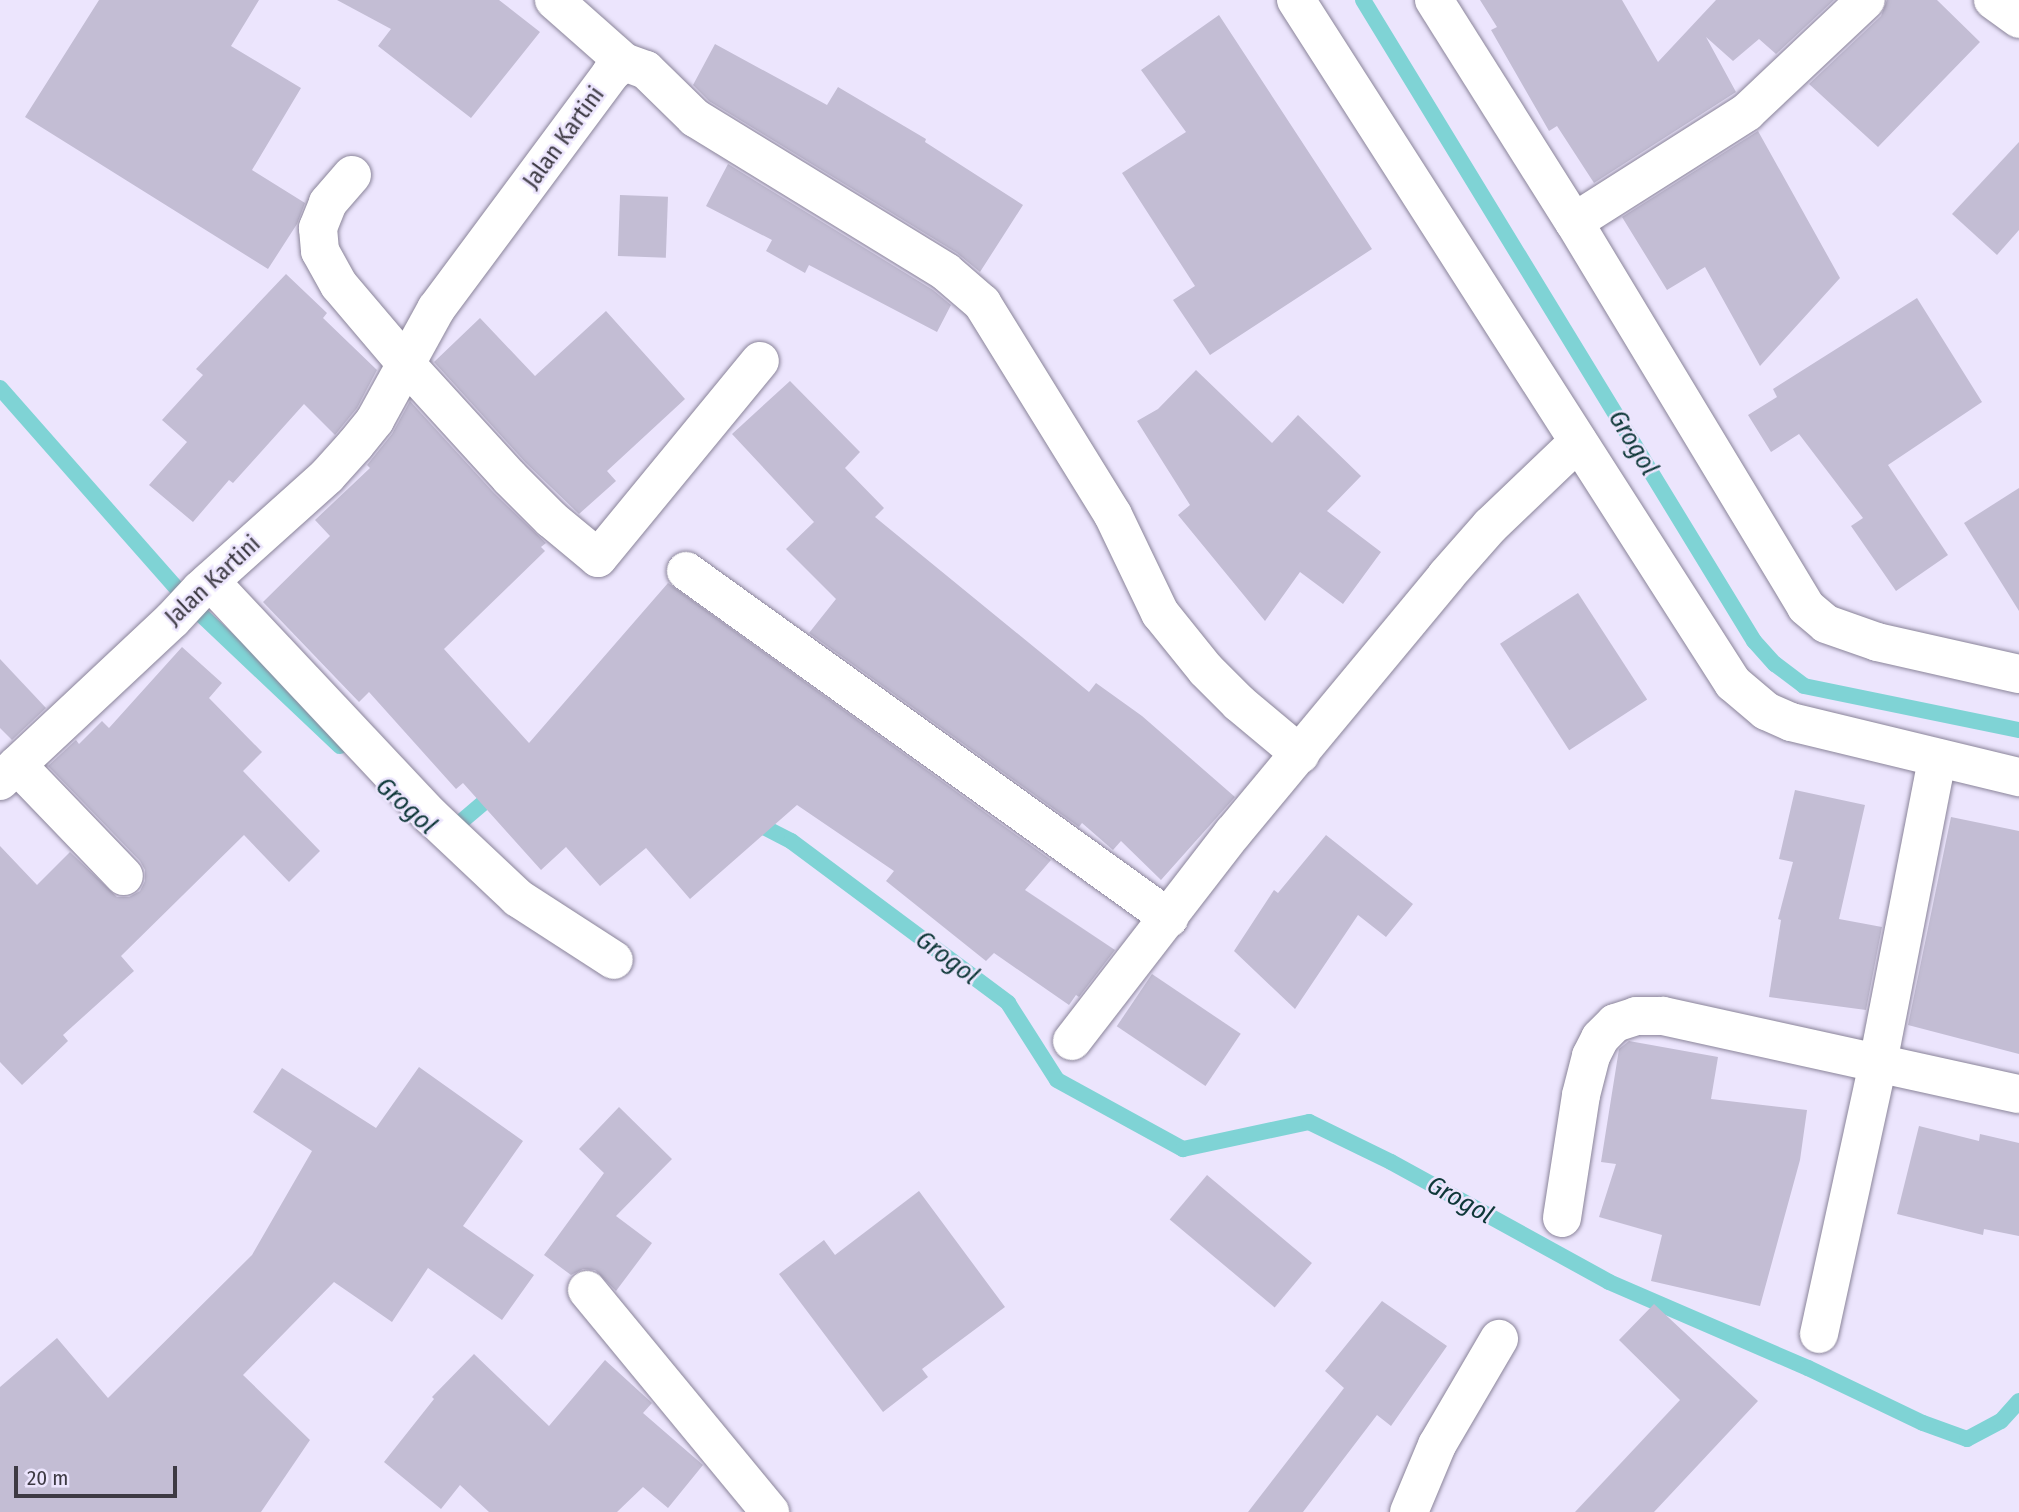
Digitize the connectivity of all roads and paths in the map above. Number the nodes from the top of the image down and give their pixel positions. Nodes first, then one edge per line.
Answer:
1 (554, 0) edge
2 (1296, 0) edge
3 (1434, 0) edge
4 (1866, 0) edge
5 (1993, 0) edge
6 (2019, 19) edge
7 (630, 63) junction
8 (352, 175) dead end
9 (1574, 222) junction
10 (760, 361) dead end
11 (405, 364) junction
12 (1578, 442) junction
13 (686, 571) dead end
14 (205, 586) junction
15 (2019, 674) edge
16 (1300, 754) junction
17 (1937, 759) junction
18 (8, 773) edge
19 (2019, 777) edge
20 (124, 876) dead end
21 (1169, 918) junction
22 (614, 960) dead end
23 (1072, 1041) dead end
24 (1878, 1063) junction
25 (2019, 1094) edge
26 (1562, 1218) dead end
27 (587, 1290) dead end
28 (1819, 1334) dead end
29 (1499, 1339) dead end
30 (770, 1512) edge
31 (1409, 1512) edge

1 - 7 street
2 - 12 street
3 - 9 street
4 - 9 street
5 - 6 street
7 - 11 street, Jalan Kartini
7 - 16 street
8 - 11 street
9 - 15 street
10 - 11 street
11 - 14 street, Jalan Kartini
12 - 16 street
12 - 17 street
13 - 21 street
14 - 18 street, Jalan Kartini
14 - 22 street
16 - 21 street
17 - 19 street
17 - 24 street
18 - 20 street
21 - 23 street
24 - 25 street
24 - 26 street
24 - 28 street
27 - 30 street
29 - 31 street

